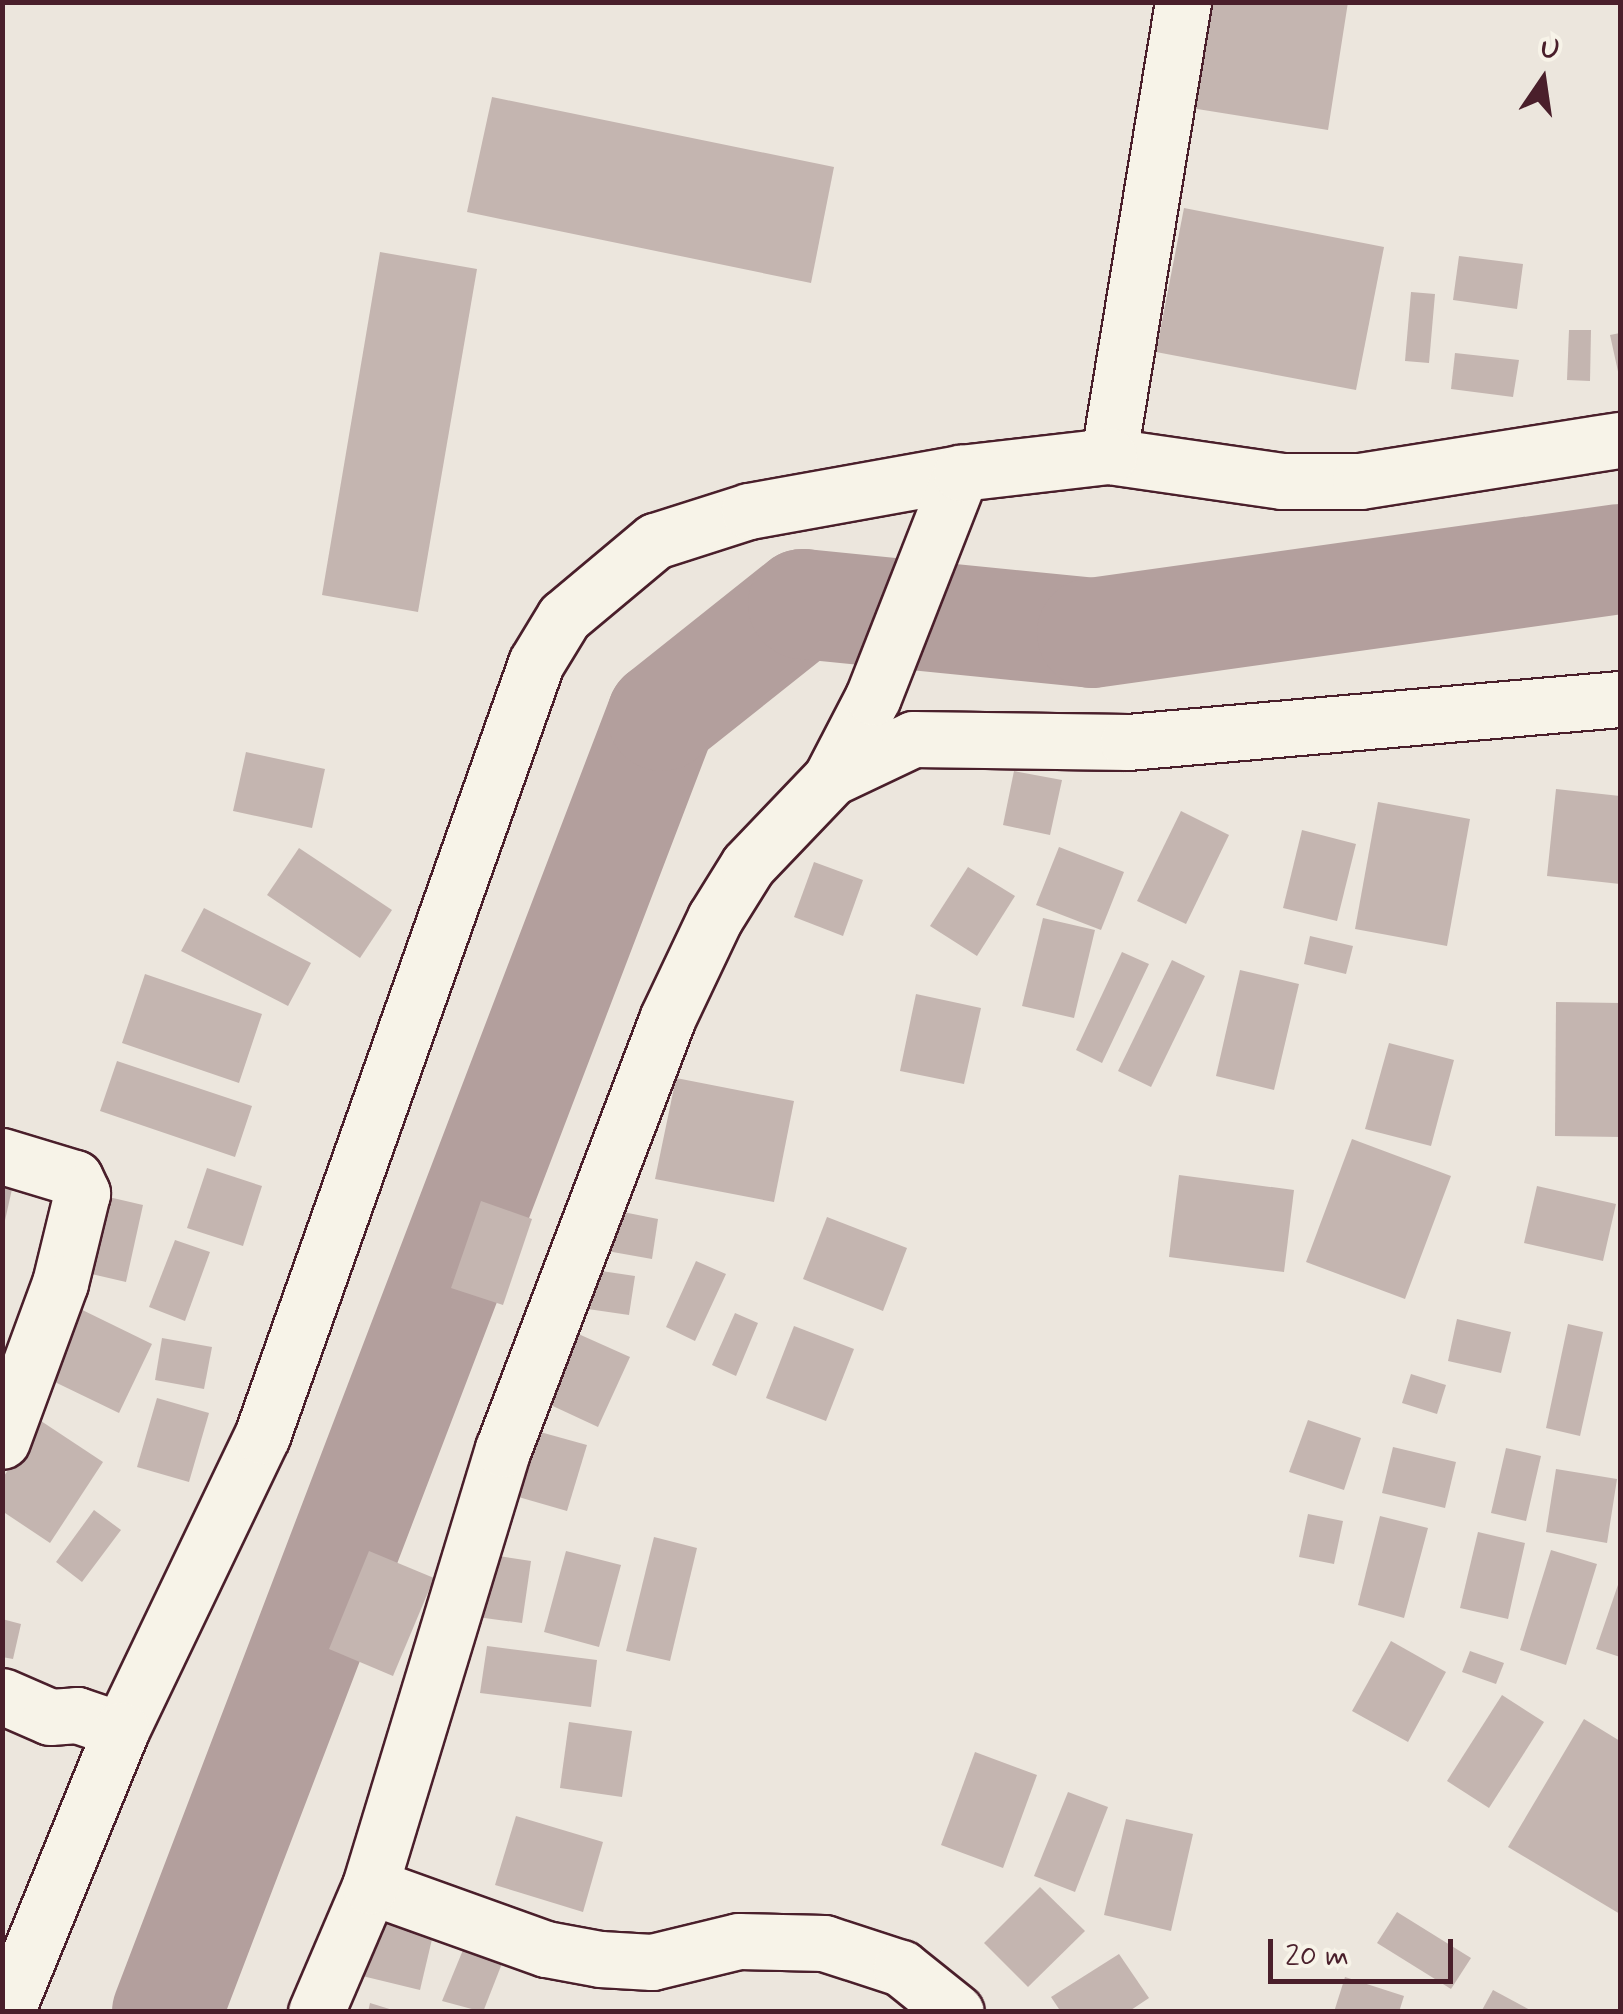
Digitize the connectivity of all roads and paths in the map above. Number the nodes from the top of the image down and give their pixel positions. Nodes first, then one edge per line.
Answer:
1 (1183, 2) edge
2 (1620, 440) edge
3 (1110, 456) junction
4 (952, 495) junction
5 (1620, 699) edge
6 (831, 778) junction
7 (2, 1156) edge
8 (2, 1441) edge
9 (2, 1696) edge
10 (121, 1730) junction
11 (370, 1886) junction
12 (6, 2012) edge
13 (316, 2012) edge
14 (956, 2012) edge

1 - 3 street
2 - 3 street
3 - 4 street
4 - 6 street
4 - 10 street
5 - 6 street
6 - 11 street
7 - 8 street
9 - 10 street
10 - 12 street
11 - 13 street
11 - 14 street

